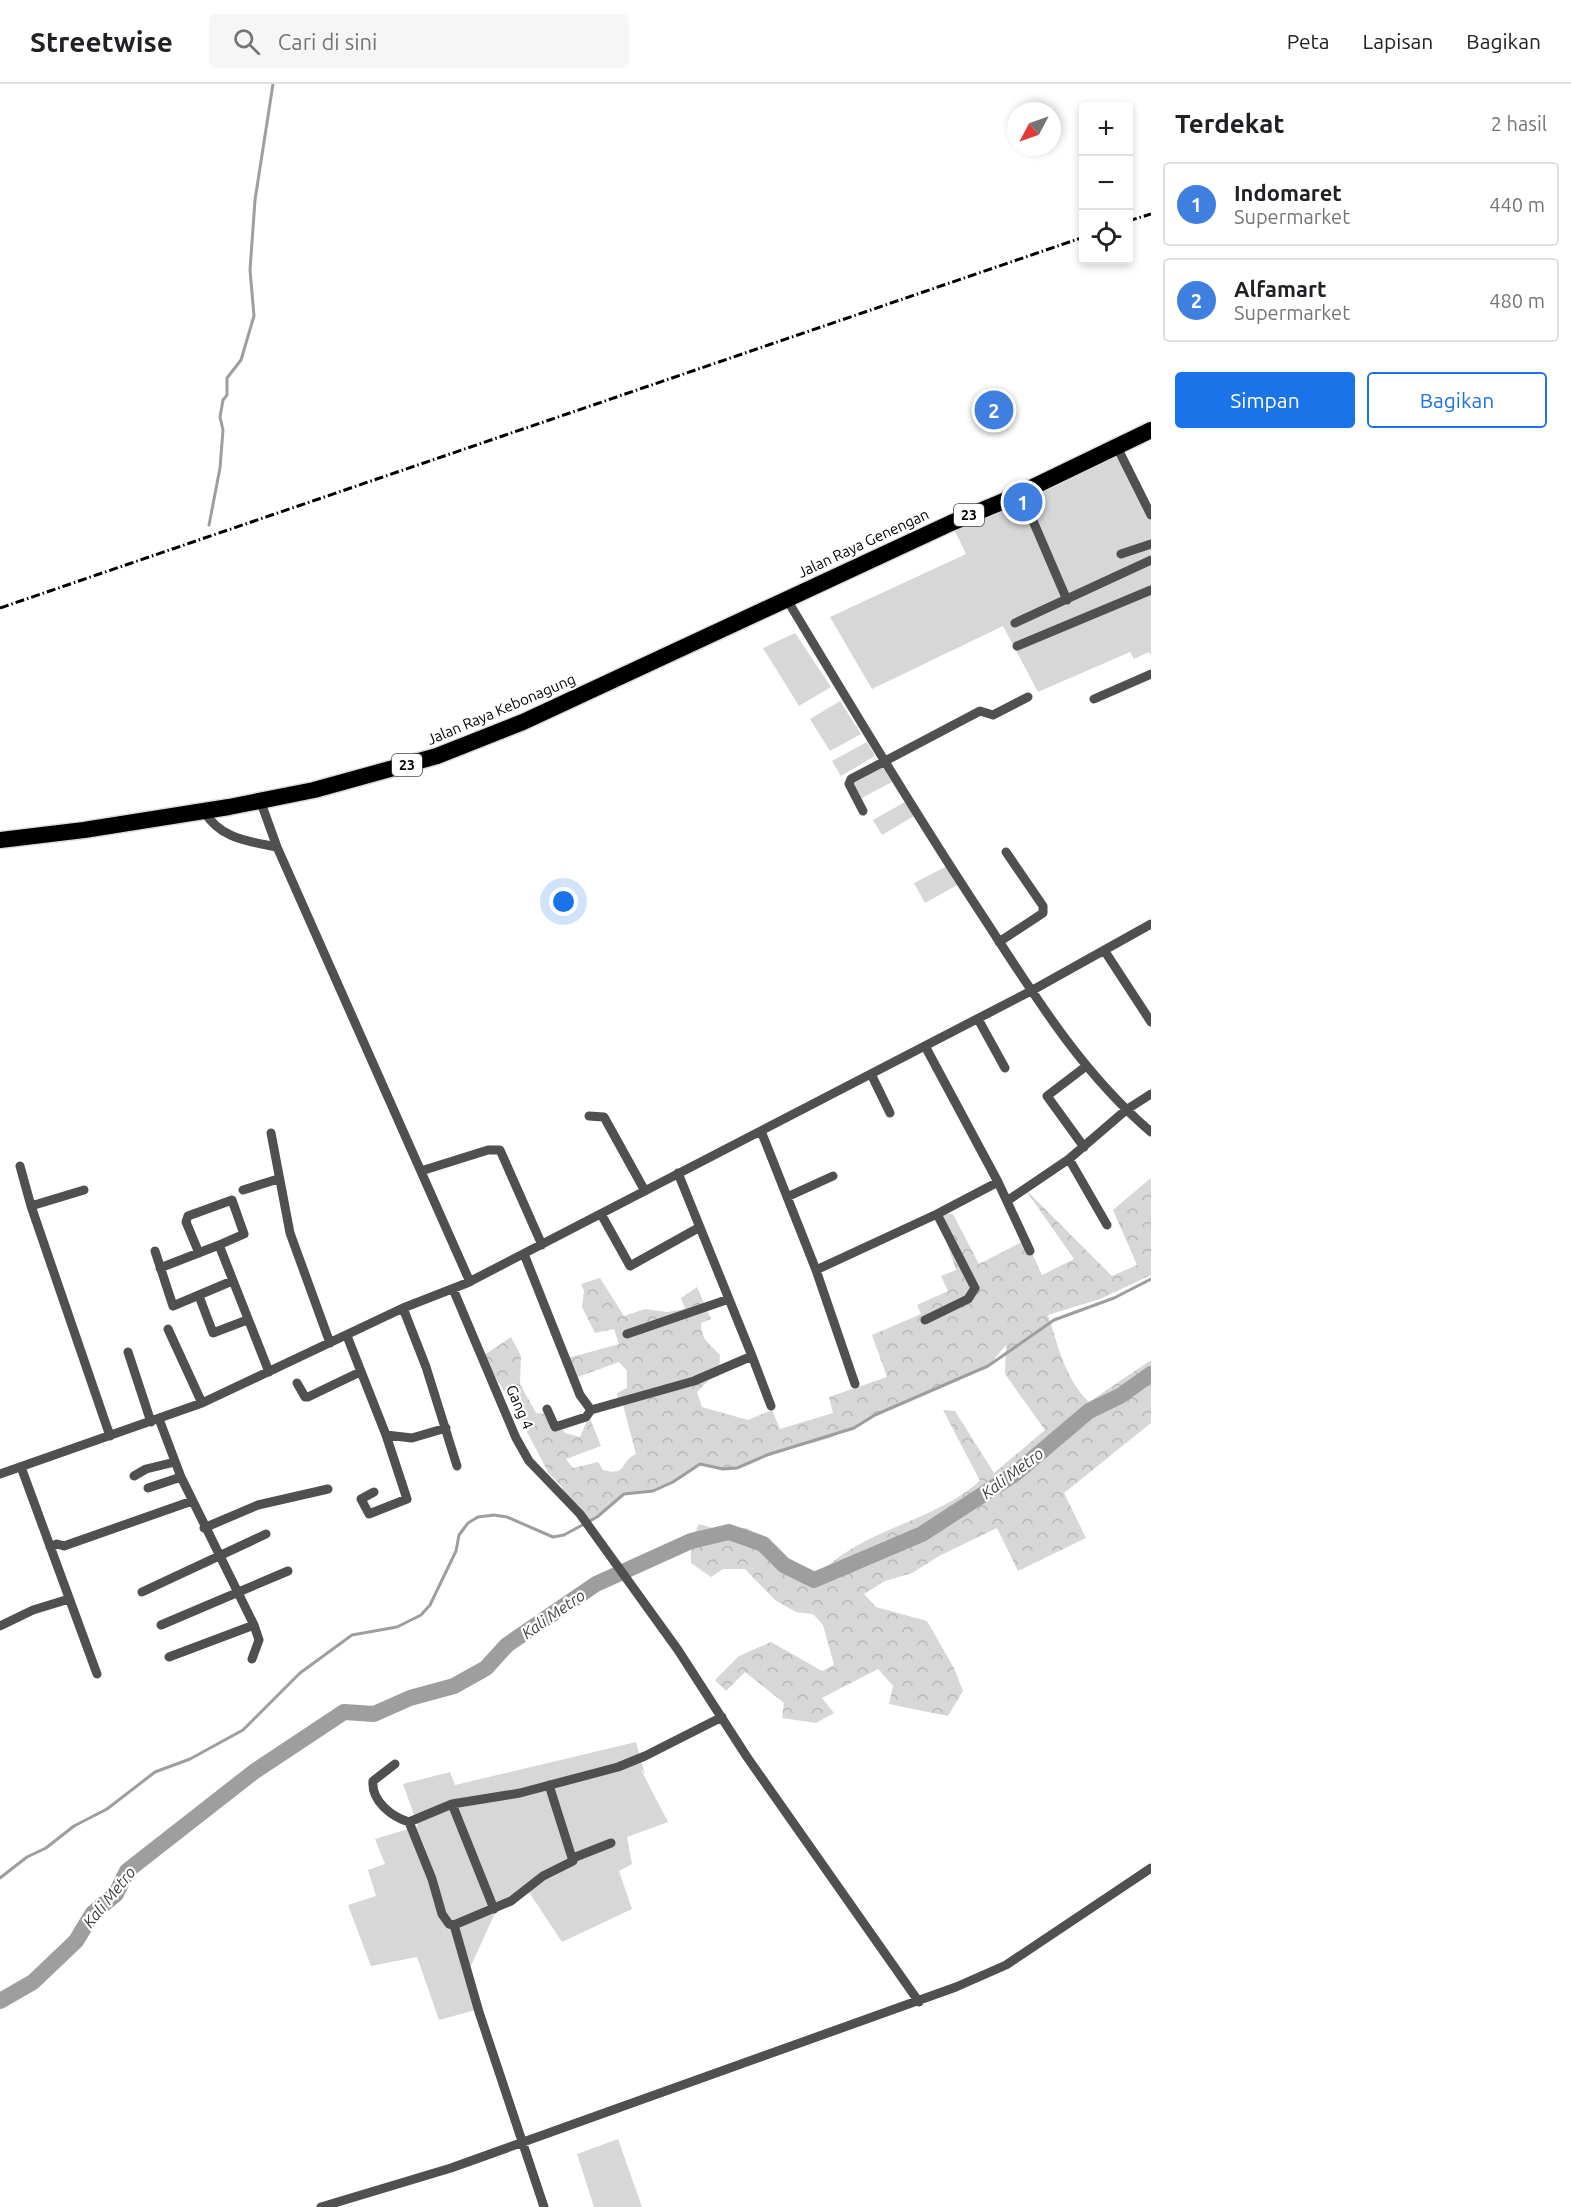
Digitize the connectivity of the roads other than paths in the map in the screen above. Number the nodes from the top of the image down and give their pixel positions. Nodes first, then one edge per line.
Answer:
1 (1151, 430) edge
2 (1116, 445) junction
3 (1022, 493) junction
4 (1151, 515) edge
5 (1151, 544) edge
6 (1121, 554) dead end
7 (1151, 560) edge
8 (1151, 591) edge
9 (786, 598) junction
10 (1067, 600) junction
11 (1015, 623) dead end
12 (1017, 646) dead end
13 (1151, 674) edge
14 (1028, 697) dead end
15 (1094, 699) dead end
16 (884, 762) junction
17 (260, 800) junction
18 (204, 811) junction
19 (863, 811) dead end
20 (0, 840) edge
21 (277, 847) junction
22 (1006, 852) dead end
23 (1151, 924) edge
24 (999, 942) junction
25 (1104, 951) junction
26 (1031, 992) junction
27 (978, 1019) junction
28 (1151, 1022) edge
29 (926, 1046) junction
30 (1086, 1067) junction
31 (1005, 1068) dead end
32 (871, 1074) junction
33 (1151, 1094) edge
34 (1126, 1110) junction
35 (890, 1113) dead end
36 (590, 1116) dead end
37 (761, 1131) junction
38 (1151, 1132) edge
39 (271, 1133) dead end
40 (1084, 1147) junction
41 (1069, 1159) junction
42 (20, 1166) dead end
43 (421, 1171) junction
44 (678, 1173) junction
45 (833, 1176) dead end
46 (278, 1179) junction
47 (998, 1182) junction
48 (84, 1190) dead end
49 (243, 1190) dead end
50 (645, 1191) junction
51 (787, 1197) junction
52 (1007, 1202) junction
53 (31, 1206) junction
54 (601, 1214) junction
55 (937, 1214) junction
56 (1107, 1225) dead end
57 (700, 1227) junction
58 (219, 1245) junction
59 (542, 1245) junction
60 (155, 1251) dead end
61 (1030, 1251) dead end
62 (199, 1253) junction
63 (524, 1254) junction
64 (160, 1268) junction
65 (816, 1270) junction
66 (232, 1281) junction
67 (469, 1282) junction
68 (455, 1288) junction
69 (199, 1296) junction
70 (729, 1299) junction
71 (403, 1308) junction
72 (247, 1320) junction
73 (925, 1320) dead end
74 (168, 1329) dead end
75 (627, 1334) dead end
76 (347, 1336) junction
77 (330, 1343) junction
78 (128, 1352) dead end
79 (752, 1356) junction
80 (269, 1372) junction
81 (360, 1372) junction
82 (297, 1383) dead end
83 (855, 1384) dead end
84 (202, 1403) junction
85 (771, 1406) dead end
86 (547, 1410) dead end
87 (591, 1410) junction
88 (155, 1421) junction
89 (446, 1428) junction
90 (386, 1435) junction
91 (110, 1436) junction
92 (175, 1462) junction
93 (457, 1466) dead end
94 (21, 1467) junction
95 (0, 1474) edge
96 (134, 1476) dead end
97 (181, 1477) junction
98 (148, 1488) dead end
99 (327, 1489) dead end
100 (374, 1492) dead end
101 (192, 1501) junction
102 (204, 1528) junction
103 (266, 1534) dead end
104 (50, 1547) junction
105 (219, 1557) junction
106 (288, 1571) dead end
107 (142, 1592) dead end
108 (238, 1592) junction
109 (69, 1599) junction
110 (254, 1624) junction
111 (161, 1625) dead end
112 (0, 1626) edge
113 (169, 1658) dead end
114 (252, 1659) dead end
115 (97, 1674) dead end
116 (722, 1716) junction
117 (395, 1764) dead end
118 (549, 1785) junction
119 (452, 1804) junction
120 (409, 1822) junction
121 (611, 1843) dead end
122 (573, 1858) junction
123 (1151, 1868) edge
124 (494, 1909) junction
125 (454, 1925) junction
126 (919, 2002) junction
127 (521, 2142) junction
128 (321, 2207) edge
129 (544, 2207) edge

1 - 2 highway, Jalan Raya Genengan / 23
2 - 3 highway, Jalan Raya Genengan / 23
2 - 4 street
3 - 9 highway, Jalan Raya Genengan / 23
3 - 10 street
5 - 6 street
7 - 10 street
8 - 12 street
9 - 16 street
9 - 17 highway, Jalan Raya Kebonagung / 23
10 - 11 street
13 - 15 street
14 - 16 street
16 - 19 street
16 - 24 street
17 - 18 highway, Jalan Raya Kebonagung / 23
17 - 21 street
18 - 20 highway, Jalan Raya Kebonagung / 23
18 - 21 street
21 - 43 street
22 - 24 street
23 - 25 street
24 - 26 street
25 - 26 street
25 - 28 street
26 - 27 street
26 - 30 street
27 - 29 street
27 - 31 street
29 - 32 street
29 - 47 street
30 - 34 street
30 - 40 street
32 - 35 street
32 - 37 street
33 - 34 street
34 - 38 street
34 - 40 street
36 - 50 street
37 - 44 street
37 - 51 street
39 - 46 street
40 - 41 street
41 - 52 street
41 - 56 street
42 - 53 street
43 - 59 street
43 - 67 street
44 - 50 street
44 - 57 street
45 - 51 street
46 - 49 street
46 - 77 street
47 - 52 street
47 - 55 street
48 - 53 street
50 - 54 street
51 - 65 street
52 - 61 street
53 - 91 street
54 - 57 street
54 - 59 street
55 - 65 street
55 - 73 street
57 - 70 street
58 - 62 street
58 - 62 street
58 - 66 street
59 - 63 street
60 - 64 street
62 - 64 street
63 - 67 street
63 - 87 street
64 - 69 street
65 - 83 street
66 - 69 street
66 - 72 street
67 - 68 street
68 - 71 street
68 - 116 street, Gang 4
69 - 72 street
70 - 75 street
70 - 79 street
71 - 76 street
71 - 89 street
72 - 80 street
74 - 84 street
76 - 77 street
76 - 81 street
77 - 80 street
78 - 88 street
79 - 85 street
79 - 87 street
80 - 84 street
81 - 82 street
81 - 90 street
84 - 88 street
86 - 87 street
88 - 91 street
88 - 92 street
89 - 90 street
89 - 93 street
90 - 100 street
91 - 94 street
92 - 96 street
92 - 97 street
94 - 95 street
94 - 104 street
97 - 98 street
97 - 101 street
99 - 102 street
101 - 102 street
101 - 104 street
102 - 105 street
103 - 105 street
104 - 109 street
105 - 107 street
105 - 108 street
106 - 108 street
108 - 110 street
108 - 111 street
109 - 112 street
109 - 115 street
110 - 113 street
110 - 114 street
116 - 118 street
116 - 126 street, Gang 4
117 - 120 street
118 - 119 street
118 - 122 street
119 - 120 street
119 - 124 street
120 - 125 street
121 - 122 street
122 - 124 street
123 - 126 street
124 - 125 street
125 - 127 street
126 - 127 street
127 - 128 street
127 - 129 street

